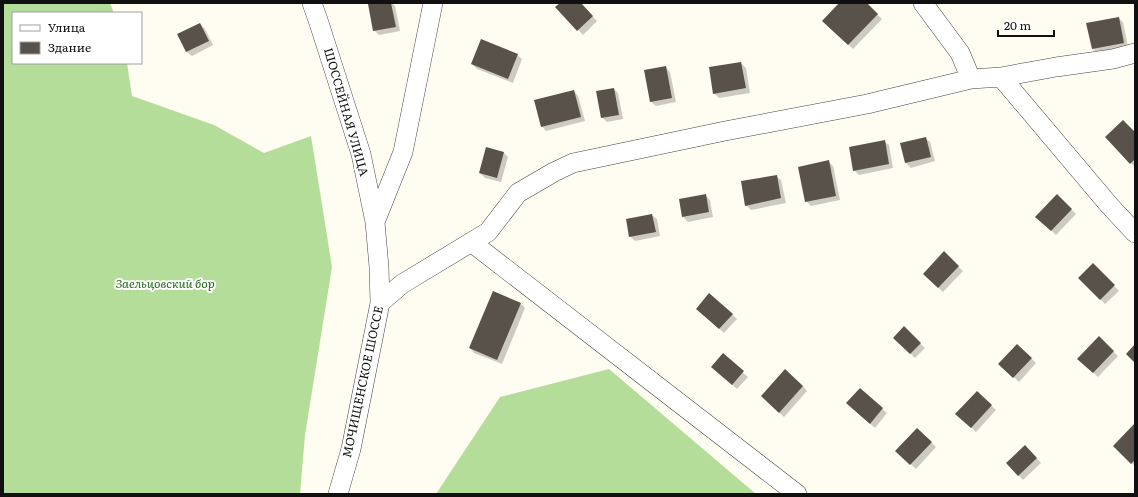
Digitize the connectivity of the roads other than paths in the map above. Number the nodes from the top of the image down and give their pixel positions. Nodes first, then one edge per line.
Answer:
1 (312, 3) edge
2 (433, 3) edge
3 (922, 3) edge
4 (1135, 53) edge
5 (1001, 78) junction
6 (970, 79) junction
7 (374, 222) junction
8 (1135, 233) edge
9 (471, 242) junction
10 (380, 303) junction
11 (338, 494) edge
12 (797, 494) edge

1 - 7 street, ШОССЕЙНАЯ УЛИЦА
2 - 7 street
3 - 6 street
4 - 5 street
5 - 6 street
5 - 8 street
6 - 9 street
7 - 10 street, МОЧИЩЕНСКОЕ ШОССЕ
9 - 10 street
9 - 12 street
10 - 11 street, МОЧИЩЕНСКОЕ ШОССЕ

